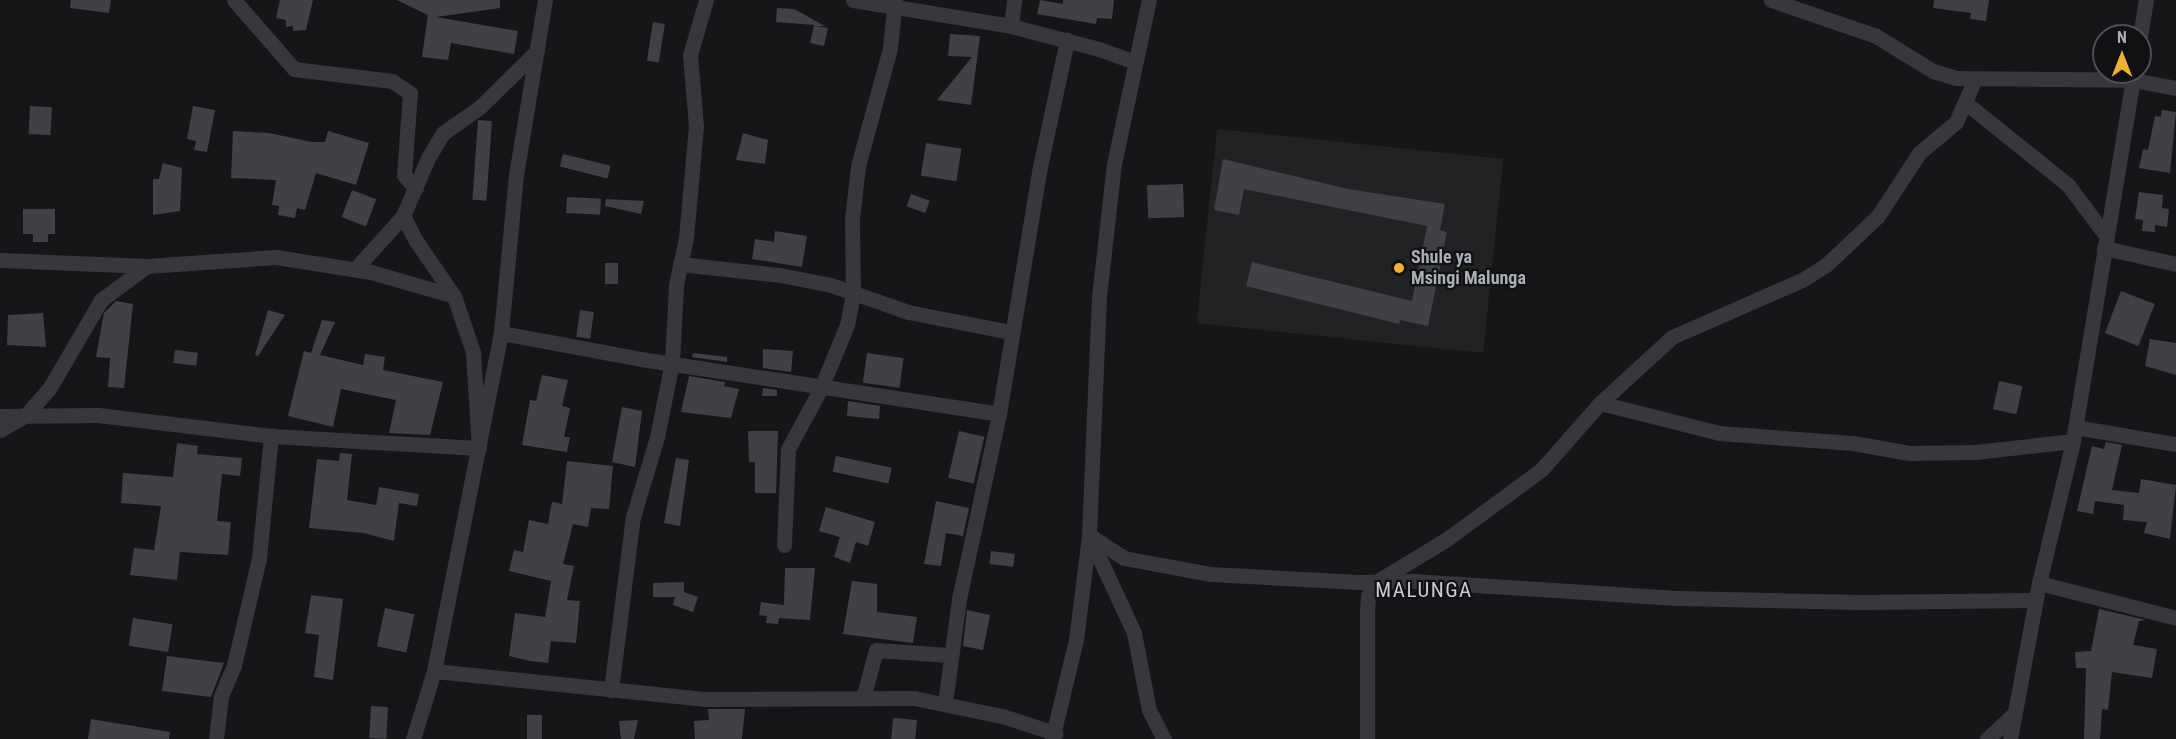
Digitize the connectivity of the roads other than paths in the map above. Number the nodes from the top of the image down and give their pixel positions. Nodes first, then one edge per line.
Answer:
1 (234, 0) edge
2 (545, 0) edge
3 (706, 0) edge
4 (853, 0) edge
5 (1014, 0) edge
6 (1149, 0) edge
7 (1771, 0) edge
8 (2146, 0) edge
9 (895, 3) edge
10 (2142, 24) edge
11 (1011, 26) junction
12 (1067, 40) junction
13 (537, 51) junction
14 (1134, 62) junction
15 (2092, 77) edge
16 (1975, 79) junction
17 (2152, 81) edge
18 (2133, 84) edge
19 (2176, 88) edge
20 (1966, 103) junction
21 (416, 189) junction
22 (403, 216) junction
23 (2106, 242) junction
24 (0, 260) edge
25 (680, 264) junction
26 (2176, 264) edge
27 (147, 266) junction
28 (355, 269) junction
29 (853, 294) junction
30 (454, 296) junction
31 (1011, 332) junction
32 (501, 333) junction
33 (672, 362) junction
34 (821, 388) junction
35 (1600, 404) junction
36 (999, 414) junction
37 (26, 415) junction
38 (0, 416) edge
39 (0, 430) edge
40 (2074, 434) junction
41 (271, 436) junction
42 (2176, 444) edge
43 (479, 448) junction
44 (1089, 535) junction
45 (784, 544) dead end
46 (1376, 582) junction
47 (2039, 583) junction
48 (2036, 600) junction
49 (2176, 618) edge
50 (949, 655) junction
51 (434, 671) junction
52 (610, 690) junction
53 (863, 698) junction
54 (945, 703) junction
55 (2014, 714) junction
56 (1054, 736) edge
57 (216, 739) edge
58 (413, 739) edge
59 (1164, 739) edge
60 (1366, 739) edge
61 (1987, 739) edge
62 (2010, 739) edge

1 - 21 street
2 - 13 street
3 - 25 street
4 - 9 street
5 - 11 street
6 - 14 street
7 - 16 street
8 - 10 street
9 - 11 street
9 - 29 street
11 - 12 street
12 - 14 street
12 - 31 street
13 - 21 street
13 - 32 street
14 - 44 street
15 - 16 street
16 - 20 street
17 - 19 street
18 - 23 street
20 - 23 street
20 - 35 street
21 - 22 street
22 - 28 street
22 - 30 street
23 - 26 street
23 - 40 street
24 - 27 street
25 - 29 street
25 - 33 street
27 - 28 street
27 - 37 street
28 - 30 street
29 - 31 street
29 - 34 street
30 - 43 street
31 - 36 street
32 - 33 street
32 - 43 street
33 - 34 street
33 - 52 street
34 - 36 street
34 - 45 street
35 - 40 street
35 - 46 street
36 - 50 street
37 - 38 street
37 - 39 street
37 - 41 street
40 - 42 street
40 - 47 street
41 - 43 street
41 - 57 street
43 - 51 street
44 - 46 street
44 - 56 street
44 - 59 street
46 - 48 street
46 - 60 street
47 - 48 street
47 - 49 street
48 - 55 street
50 - 53 street
50 - 54 street
51 - 52 street
51 - 58 street
52 - 53 street
53 - 54 street
54 - 56 street
55 - 61 street
55 - 62 street

